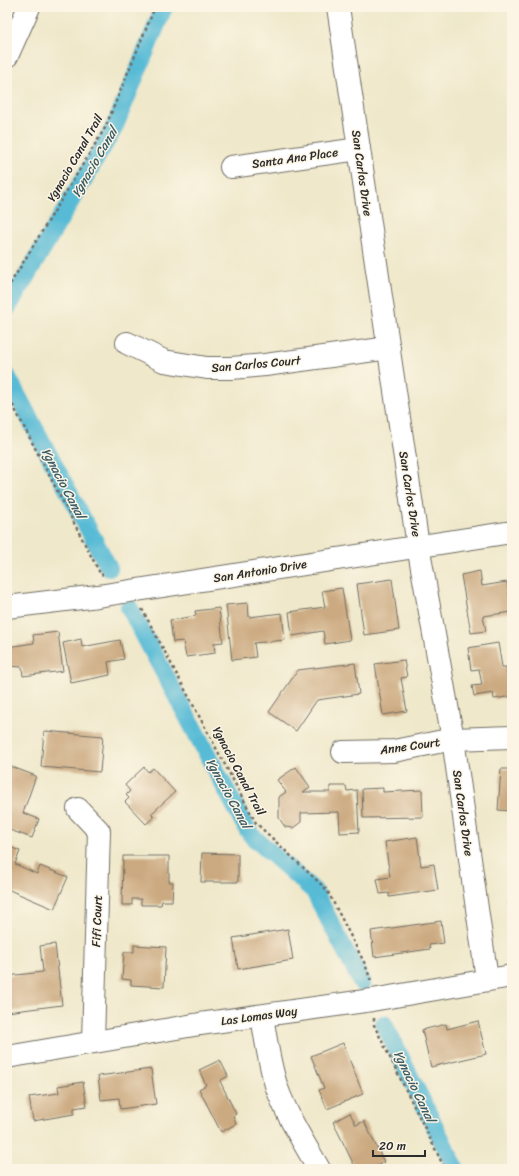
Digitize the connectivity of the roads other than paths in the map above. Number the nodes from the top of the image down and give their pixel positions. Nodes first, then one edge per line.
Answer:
1 (29, 7) edge
2 (338, 7) edge
3 (7, 56) edge
4 (359, 149) junction
5 (231, 167) dead end
6 (126, 343) dead end
7 (388, 348) junction
8 (512, 532) edge
9 (418, 546) junction
10 (7, 607) edge
11 (512, 737) edge
12 (453, 739) junction
13 (342, 752) dead end
14 (78, 809) dead end
15 (512, 976) edge
16 (487, 979) junction
17 (262, 1016) junction
18 (94, 1042) junction
19 (7, 1057) edge
20 (319, 1169) edge

1 - 3 street
2 - 4 street, San Carlos Drive
4 - 5 street, Santa Ana Place
4 - 7 street, San Carlos Drive
6 - 7 street, San Carlos Court
7 - 9 street, San Carlos Drive
8 - 9 street, San Antonio Drive
9 - 10 street, San Antonio Drive
9 - 12 street, San Carlos Drive
11 - 12 street, Anne Court
12 - 13 street, Anne Court
12 - 16 street, San Carlos Drive
14 - 18 street, Fifi Court
15 - 16 street, Las Lomas Way
16 - 17 street, Las Lomas Way
17 - 18 street, Las Lomas Way
17 - 20 street
18 - 19 street, Las Lomas Way

